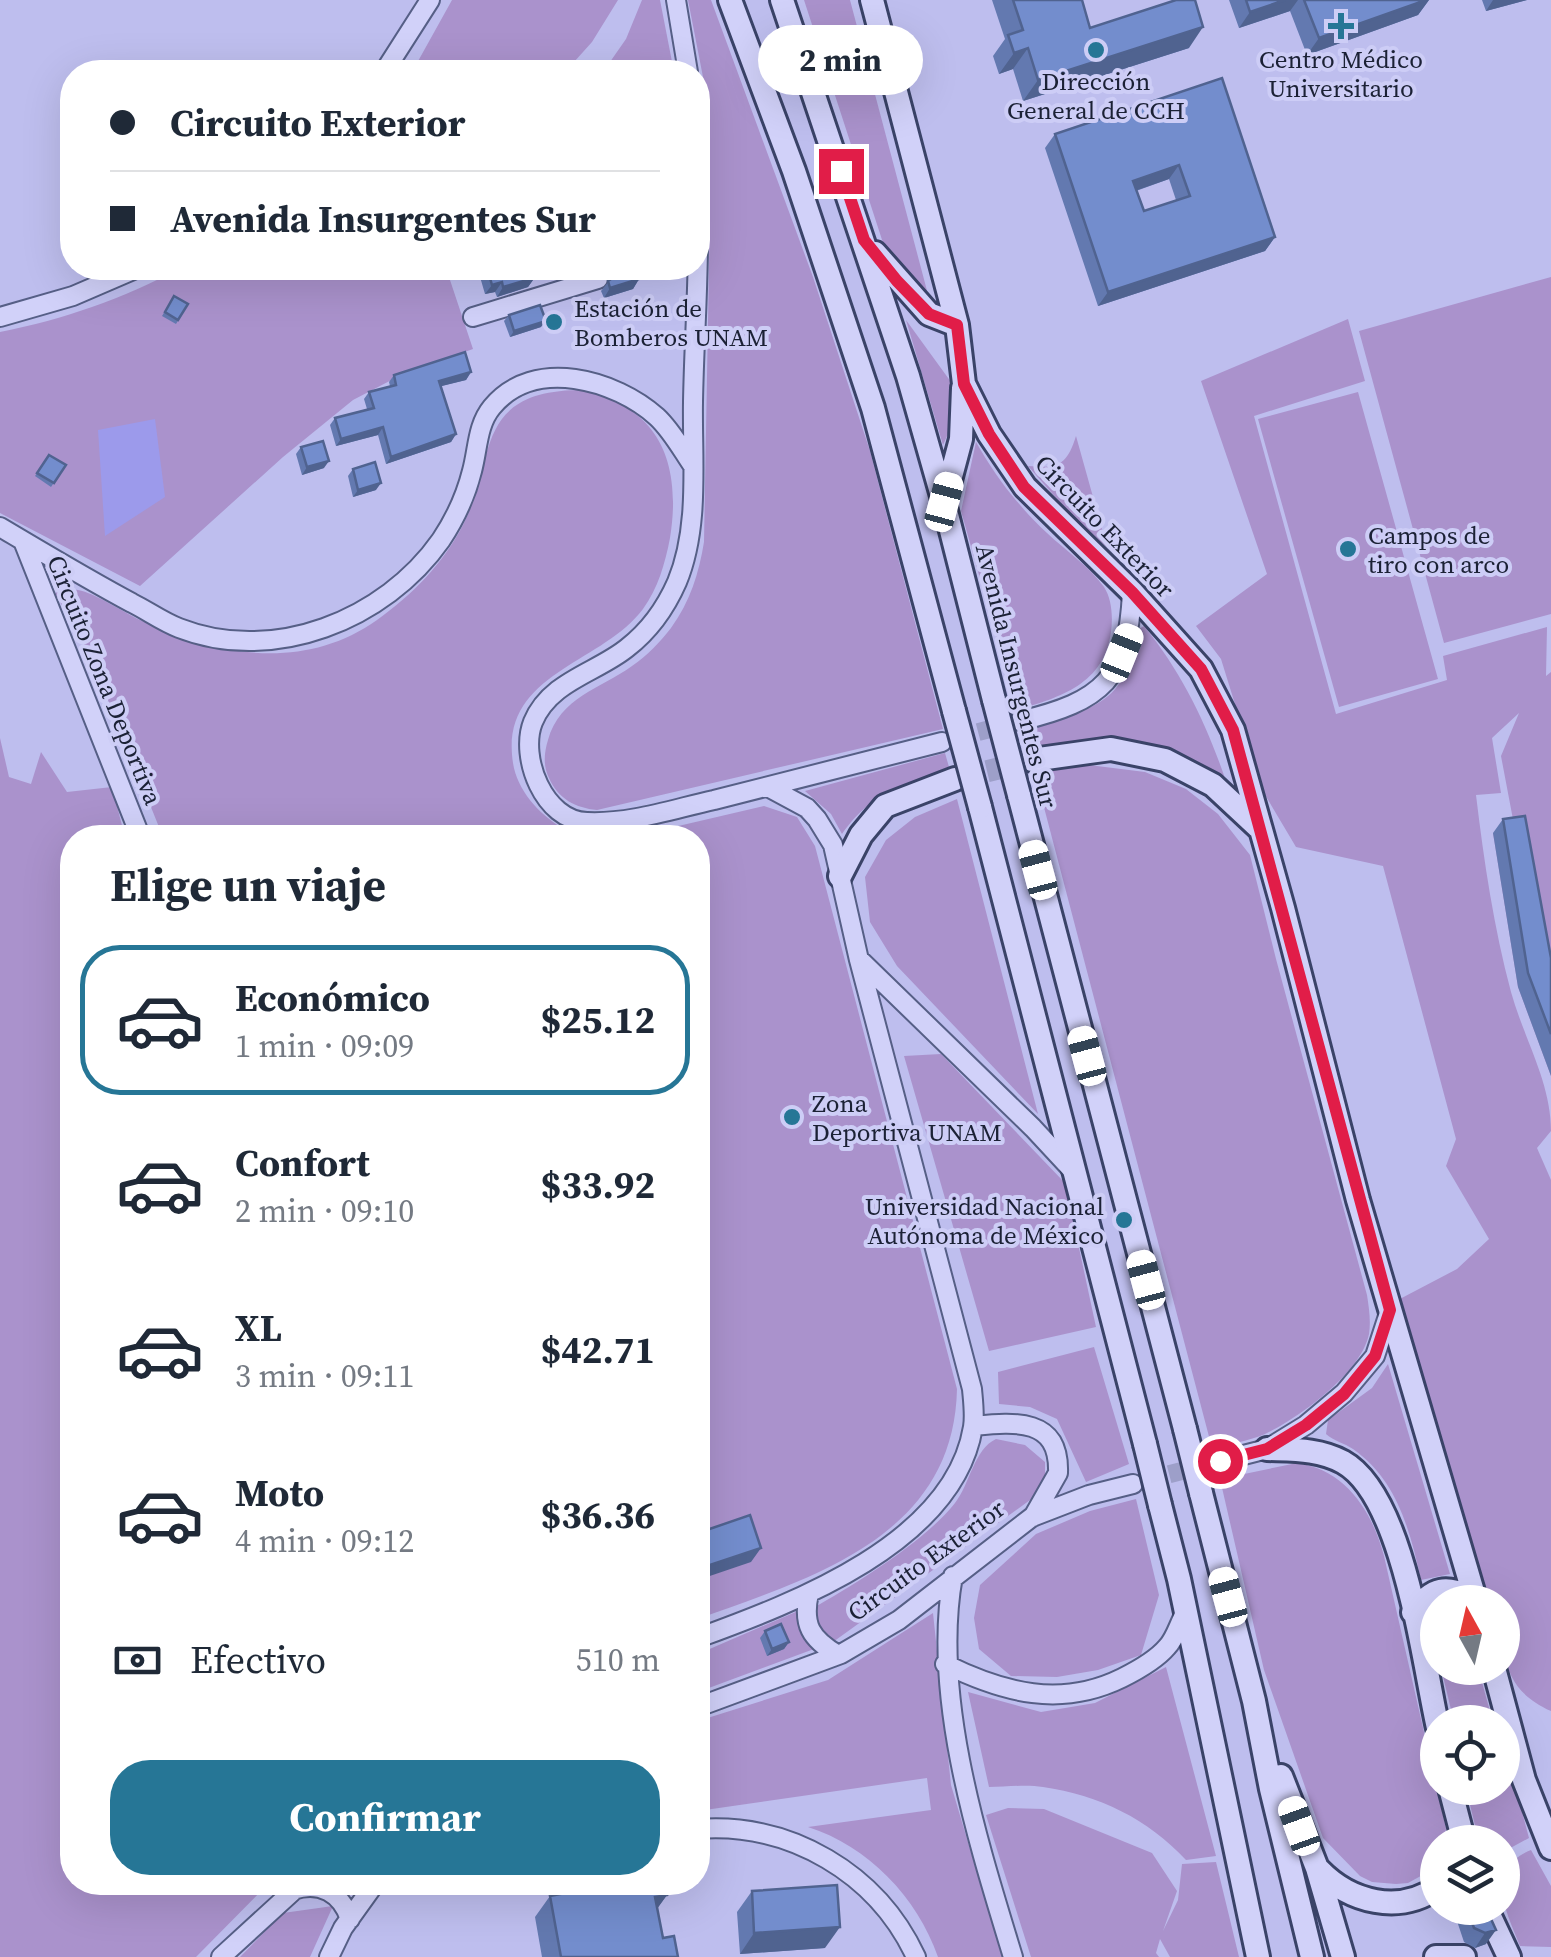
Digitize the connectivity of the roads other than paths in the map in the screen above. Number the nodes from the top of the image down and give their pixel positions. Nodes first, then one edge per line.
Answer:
1 (430, 0) edge
2 (676, 0) edge
3 (730, 0) edge
4 (782, 0) edge
5 (874, 4) edge
6 (392, 60) edge
7 (686, 60) edge
8 (864, 240) junction
9 (109, 280) edge
10 (595, 280) edge
11 (697, 280) edge
12 (0, 317) edge
13 (473, 317) dead end
14 (957, 325) junction
15 (964, 384) junction
16 (693, 466) junction
17 (944, 502) junction
18 (10, 534) edge
19 (1132, 592) junction
20 (1020, 721) tunnel mouth
21 (942, 742) tunnel mouth
22 (1032, 760) tunnel mouth
23 (955, 779) tunnel mouth
24 (768, 787) junction
25 (584, 823) joint
26 (135, 825) edge
27 (1258, 827) junction
28 (840, 876) junction
29 (859, 960) junction
30 (1075, 1174) junction
31 (1390, 1310) junction
32 (974, 1426) junction
33 (1267, 1449) junction
34 (1220, 1461) tunnel mouth
35 (1133, 1484) tunnel mouth
36 (1032, 1517) junction
37 (953, 1576) junction
38 (1470, 1585) edge
39 (809, 1593) junction
40 (1420, 1604) edge
41 (1413, 1612) junction
42 (1185, 1613) junction
43 (710, 1633) edge
44 (838, 1655) junction
45 (946, 1664) junction
46 (1254, 1702) junction
47 (710, 1703) edge
48 (1433, 1705) edge
49 (1520, 1779) edge
50 (710, 1828) edge
51 (1551, 1848) edge
52 (1317, 1868) junction
53 (288, 1895) edge
54 (335, 1895) edge
55 (368, 1895) edge
56 (1420, 1897) edge
57 (350, 1919) junction
58 (1494, 1925) edge
59 (222, 1957) edge
60 (329, 1957) edge
61 (916, 1957) edge
62 (1013, 1957) edge
63 (1258, 1957) edge
64 (1312, 1957) edge
65 (1343, 1957) edge
66 (1436, 1957) edge
67 (1464, 1957) edge
68 (1509, 1957) edge

1 - 6 street
2 - 7 street
3 - 30 main road, bridge
4 - 8 main road, Avenida Insurgentes Sur
5 - 14 main road, Circuito Exterior
8 - 14 main road
8 - 17 main road, Avenida Insurgentes Sur
9 - 12 street
10 - 13 street
11 - 16 street
14 - 15 main road, Circuito Exterior
15 - 17 main road
15 - 19 main road, Circuito Exterior
16 - 18 street
16 - 25 street
17 - 46 main road, Avenida Insurgentes Sur, bridge
18 - 26 street, Circuito Zona Deportiva
19 - 20 street
19 - 27 main road, Circuito Exterior
21 - 24 street
22 - 27 main road
23 - 28 main road
24 - 25 street
24 - 28 street
27 - 31 main road, Circuito Exterior
28 - 29 street
29 - 30 street
29 - 32 street
30 - 42 main road, bridge
31 - 33 street
31 - 38 main road, Circuito Exterior
32 - 36 street
32 - 39 street
33 - 34 street
33 - 41 main road
35 - 36 street, Circuito Exterior
36 - 37 street, Circuito Exterior
37 - 44 street, Circuito Exterior
37 - 45 street
39 - 43 street
39 - 44 street
40 - 41 main road
41 - 48 main road
42 - 45 street
42 - 63 main road
44 - 47 street, Circuito Exterior
45 - 62 street
46 - 52 main road
46 - 64 main road, Avenida Insurgentes Sur
49 - 51 main road
50 - 61 street
52 - 56 main road
52 - 65 main road
53 - 59 street
54 - 57 street
55 - 57 street
57 - 60 street
58 - 68 main road
66 - 67 main road

